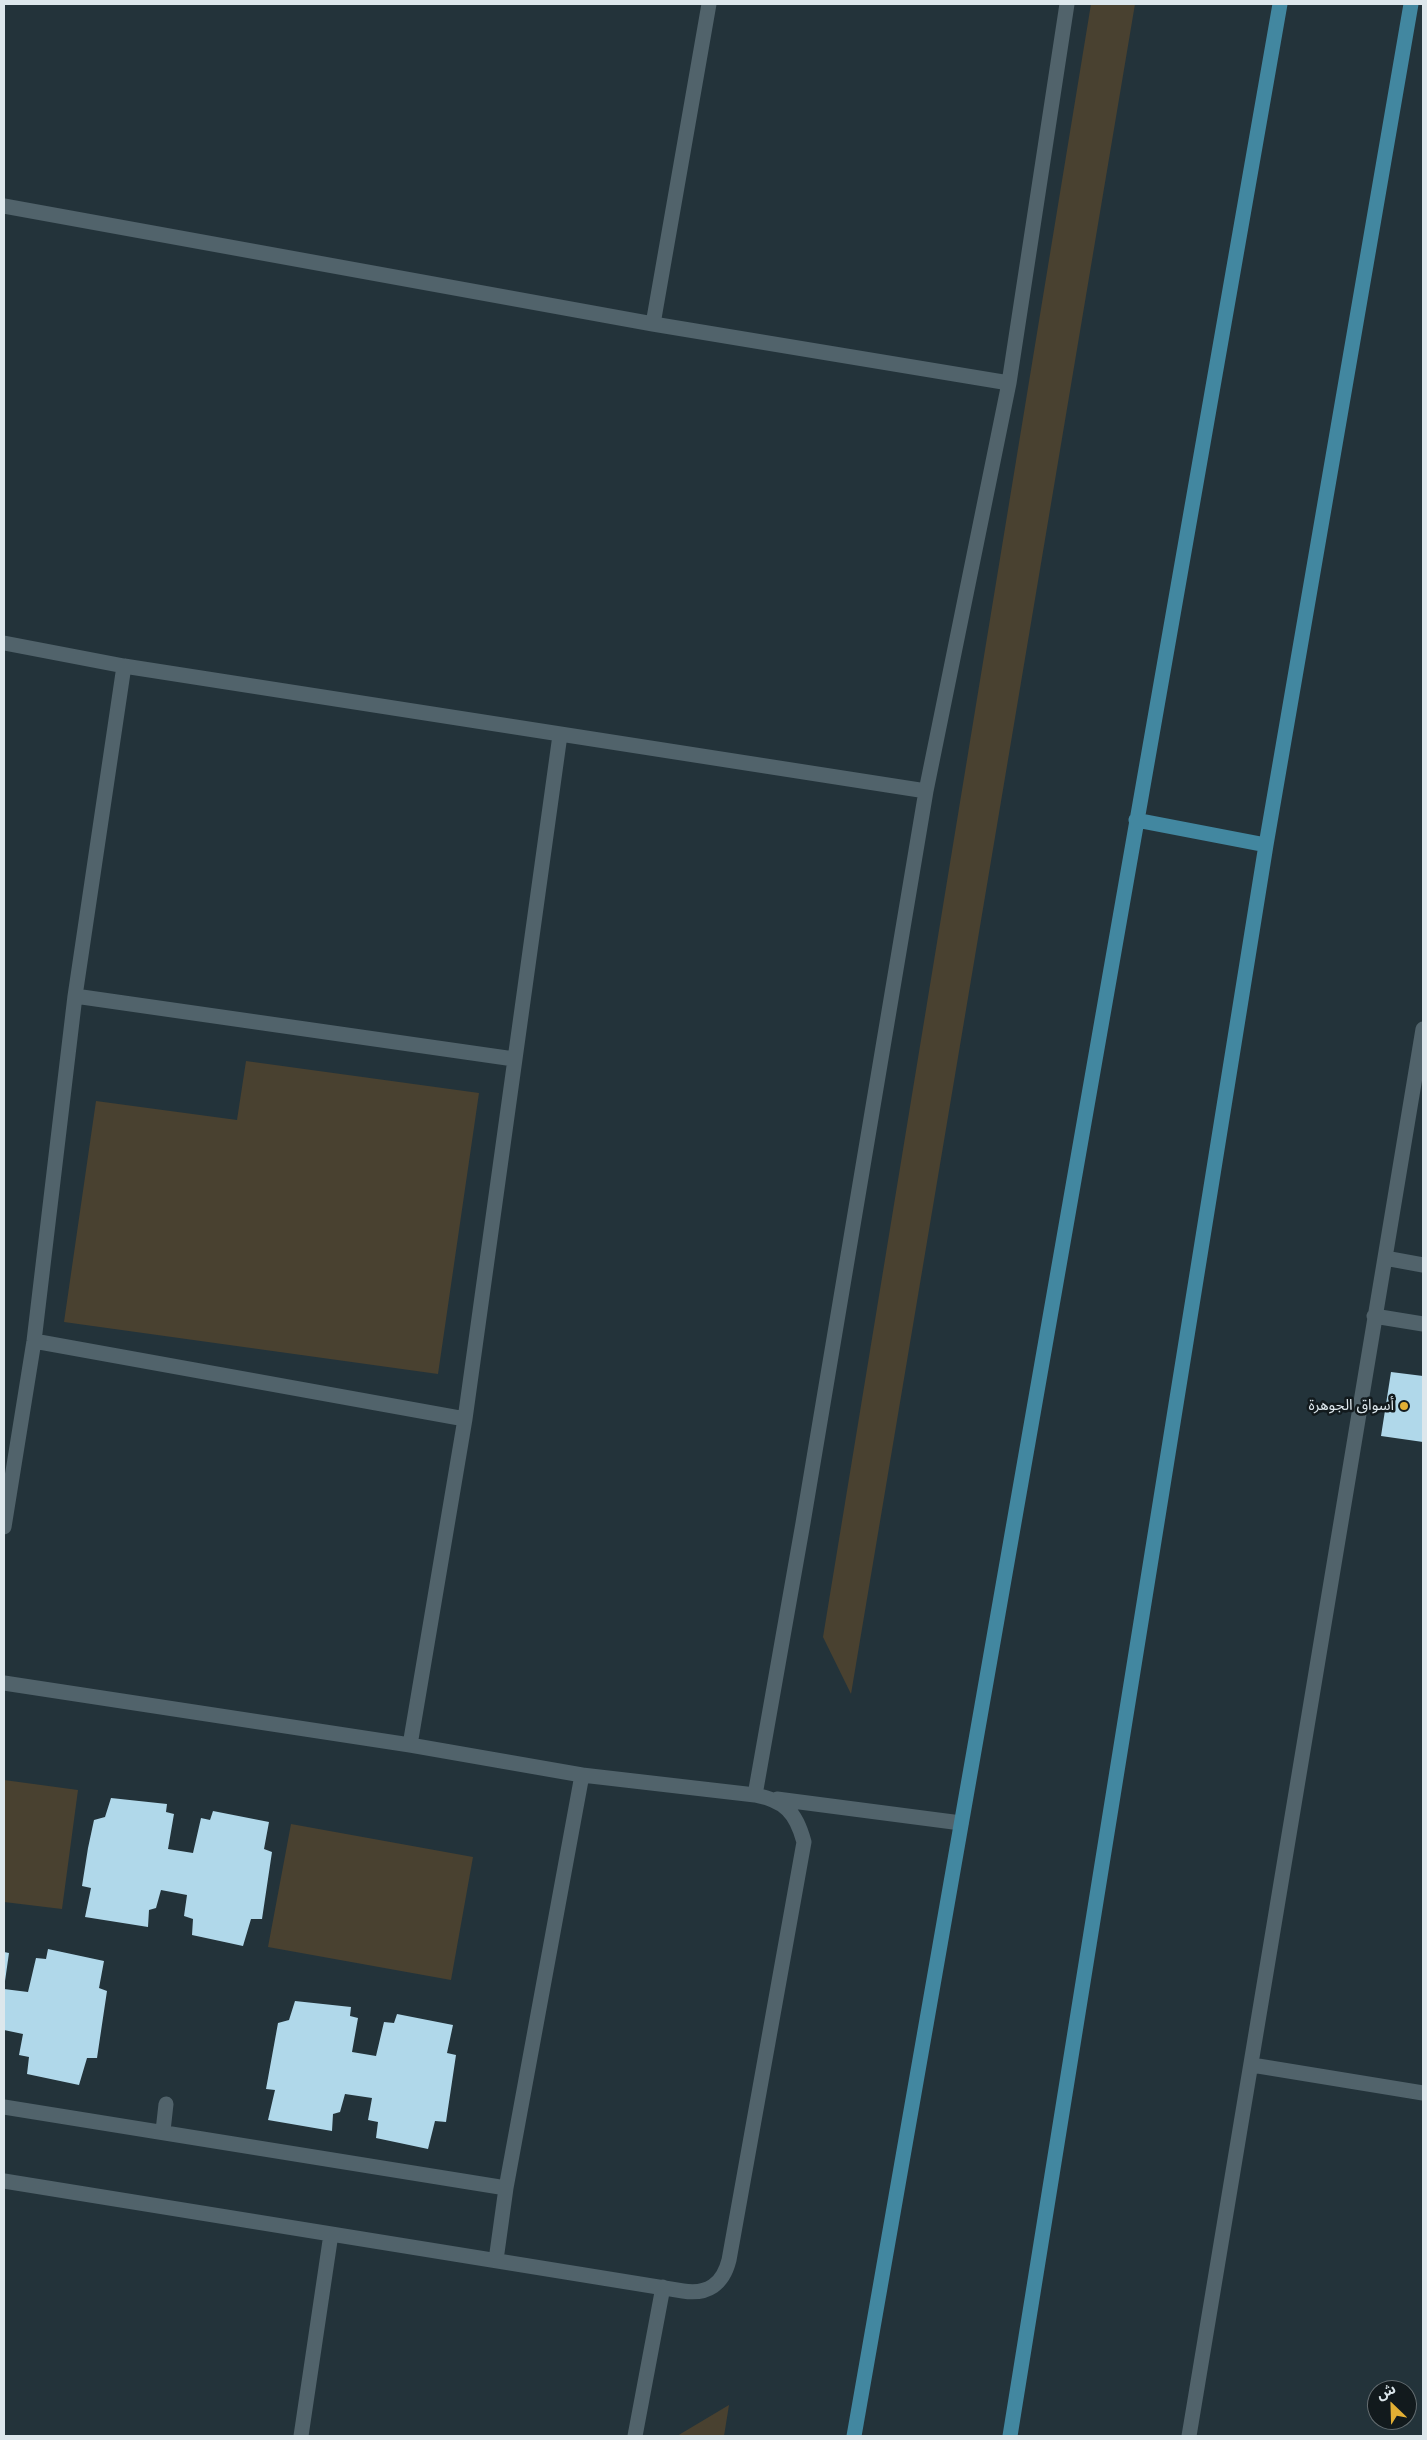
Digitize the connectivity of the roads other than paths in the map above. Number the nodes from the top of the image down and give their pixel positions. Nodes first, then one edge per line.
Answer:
1 (709, 4) edge
2 (1067, 4) edge
3 (1280, 4) edge
4 (1411, 4) edge
5 (4, 206) edge
6 (653, 324) junction
7 (1009, 383) junction
8 (4, 643) edge
9 (124, 666) junction
10 (560, 736) junction
11 (926, 792) junction
12 (1136, 820) junction
13 (1266, 845) junction
14 (75, 996) junction
15 (1423, 1029) edge
16 (514, 1059) junction
17 (1385, 1258) junction
18 (1423, 1265) edge
19 (1374, 1316) junction
20 (1423, 1324) edge
21 (34, 1341) junction
22 (465, 1419) junction
23 (4, 1527) edge
24 (4, 1683) edge
25 (410, 1745) junction
26 (582, 1775) junction
27 (755, 1795) junction
28 (773, 1799) junction
29 (961, 1823) junction
30 (1252, 2064) junction
31 (1423, 2093) edge
32 (166, 2104) dead end
33 (4, 2107) edge
34 (163, 2131) junction
35 (4, 2181) edge
36 (506, 2188) junction
37 (331, 2234) junction
38 (496, 2260) junction
39 (663, 2287) junction
40 (301, 2436) edge
41 (635, 2436) edge
42 (854, 2436) edge
43 (1010, 2436) edge
44 (1189, 2436) edge

1 - 6 street
2 - 7 street
3 - 12 main road
4 - 13 main road
5 - 6 street
6 - 7 street
7 - 11 street
8 - 9 street
9 - 10 street
9 - 14 street
10 - 11 street
10 - 16 street
11 - 27 street
12 - 13 main road
12 - 29 main road
13 - 43 main road
14 - 16 street
14 - 21 street
15 - 17 street
16 - 22 street
17 - 18 street
17 - 19 street
19 - 20 street
19 - 30 street
21 - 22 street
21 - 23 street
22 - 25 street
24 - 25 street
25 - 26 street
26 - 27 street
26 - 36 street
27 - 28 street
28 - 29 street
28 - 39 street
29 - 42 main road
30 - 31 street
30 - 44 street
32 - 34 street
33 - 34 street
34 - 36 street
35 - 37 street
36 - 38 street
37 - 38 street
37 - 40 street
38 - 39 street
39 - 41 street

